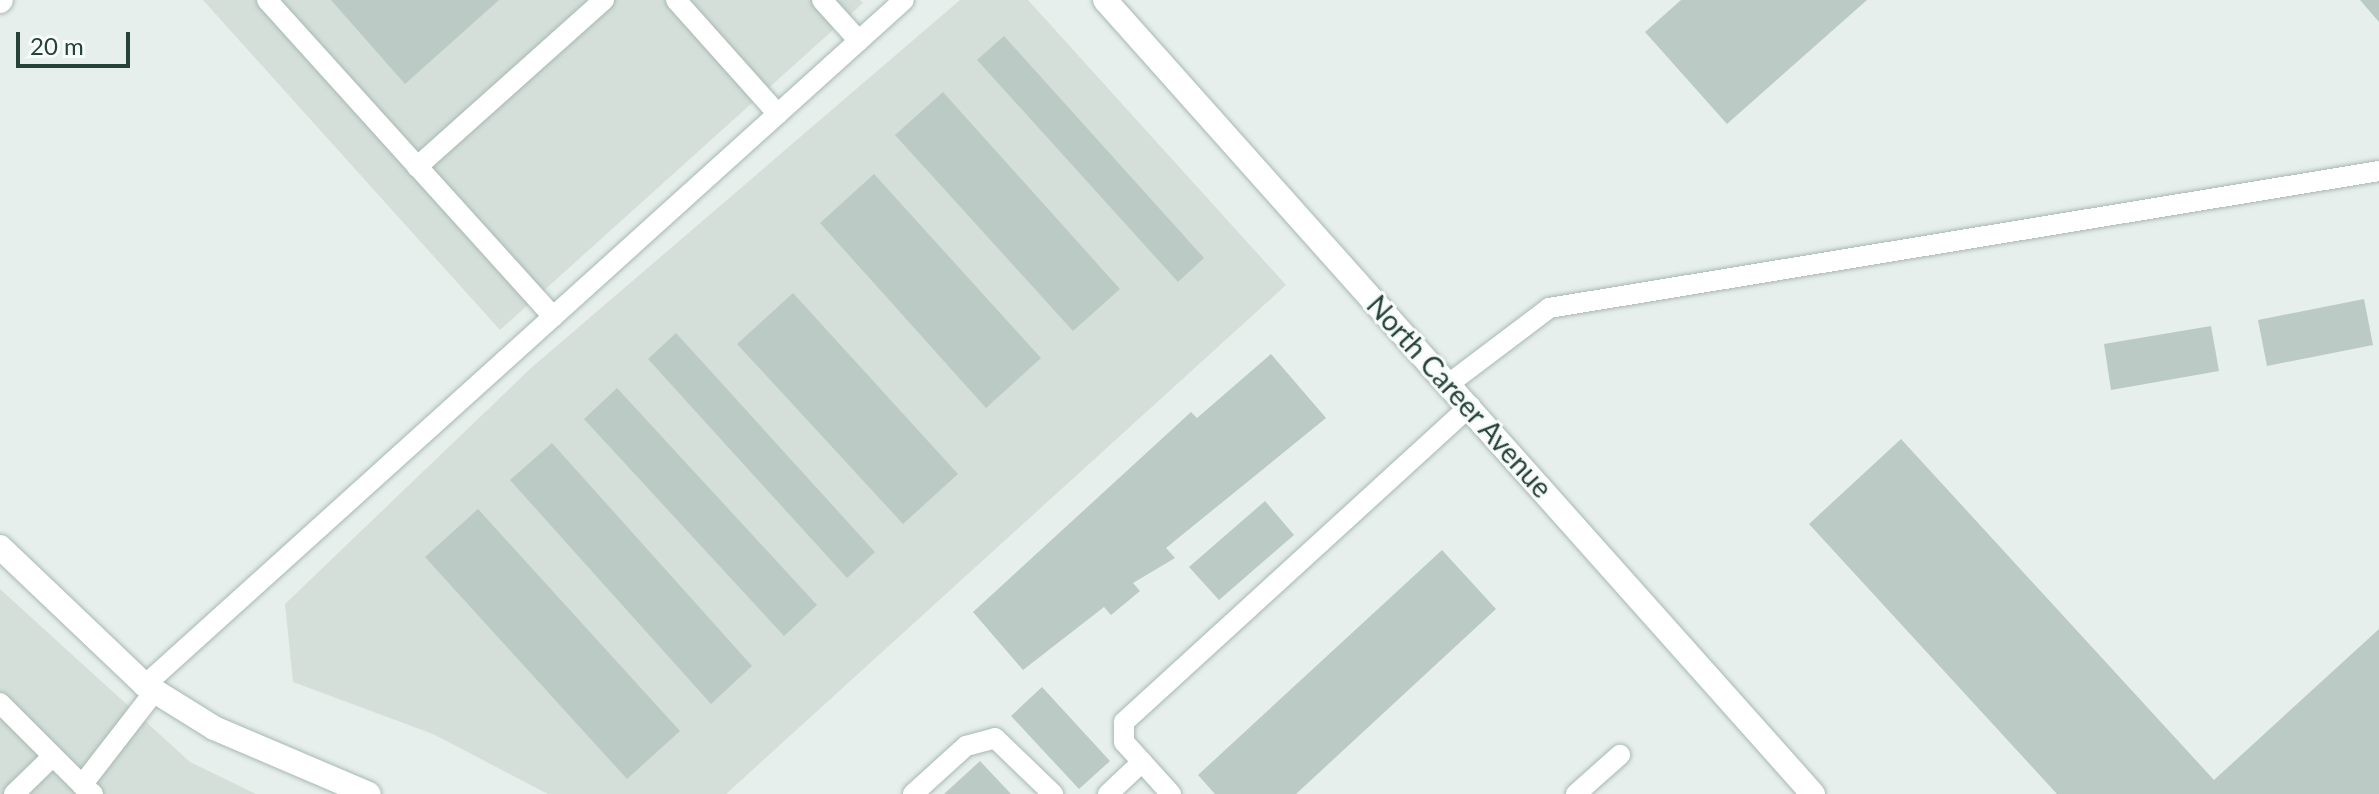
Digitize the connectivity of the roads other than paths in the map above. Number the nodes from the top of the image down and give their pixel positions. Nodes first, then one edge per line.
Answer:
1 (267, 0) edge
2 (604, 0) edge
3 (676, 0) edge
4 (822, 0) edge
5 (904, 0) edge
6 (1105, 0) edge
7 (859, 41) junction
8 (778, 114) junction
9 (417, 167) junction
10 (2379, 171) edge
11 (553, 317) junction
12 (1450, 383) junction
13 (1470, 406) junction
14 (0, 547) edge
15 (150, 688) junction
16 (0, 703) edge
17 (1620, 755) dead end
18 (53, 756) junction
19 (1142, 762) junction
20 (88, 789) edge
21 (14, 794) edge
22 (369, 794) edge
23 (913, 794) edge
24 (1053, 794) edge
25 (1108, 794) edge
26 (1171, 794) edge
27 (1576, 794) edge
28 (1813, 794) edge

1 - 9 lane
2 - 9 lane
3 - 8 lane
4 - 7 lane
5 - 7 lane
6 - 12 street, North Career Avenue
7 - 8 lane
8 - 11 lane
9 - 11 lane
10 - 12 lane
11 - 15 lane
12 - 13 street, North Career Avenue
13 - 19 lane
13 - 28 street, North Career Avenue
14 - 15 street
15 - 20 lane
15 - 22 street
16 - 18 lane
17 - 27 lane
18 - 20 lane
18 - 21 lane
19 - 25 lane
19 - 26 lane
23 - 24 lane

